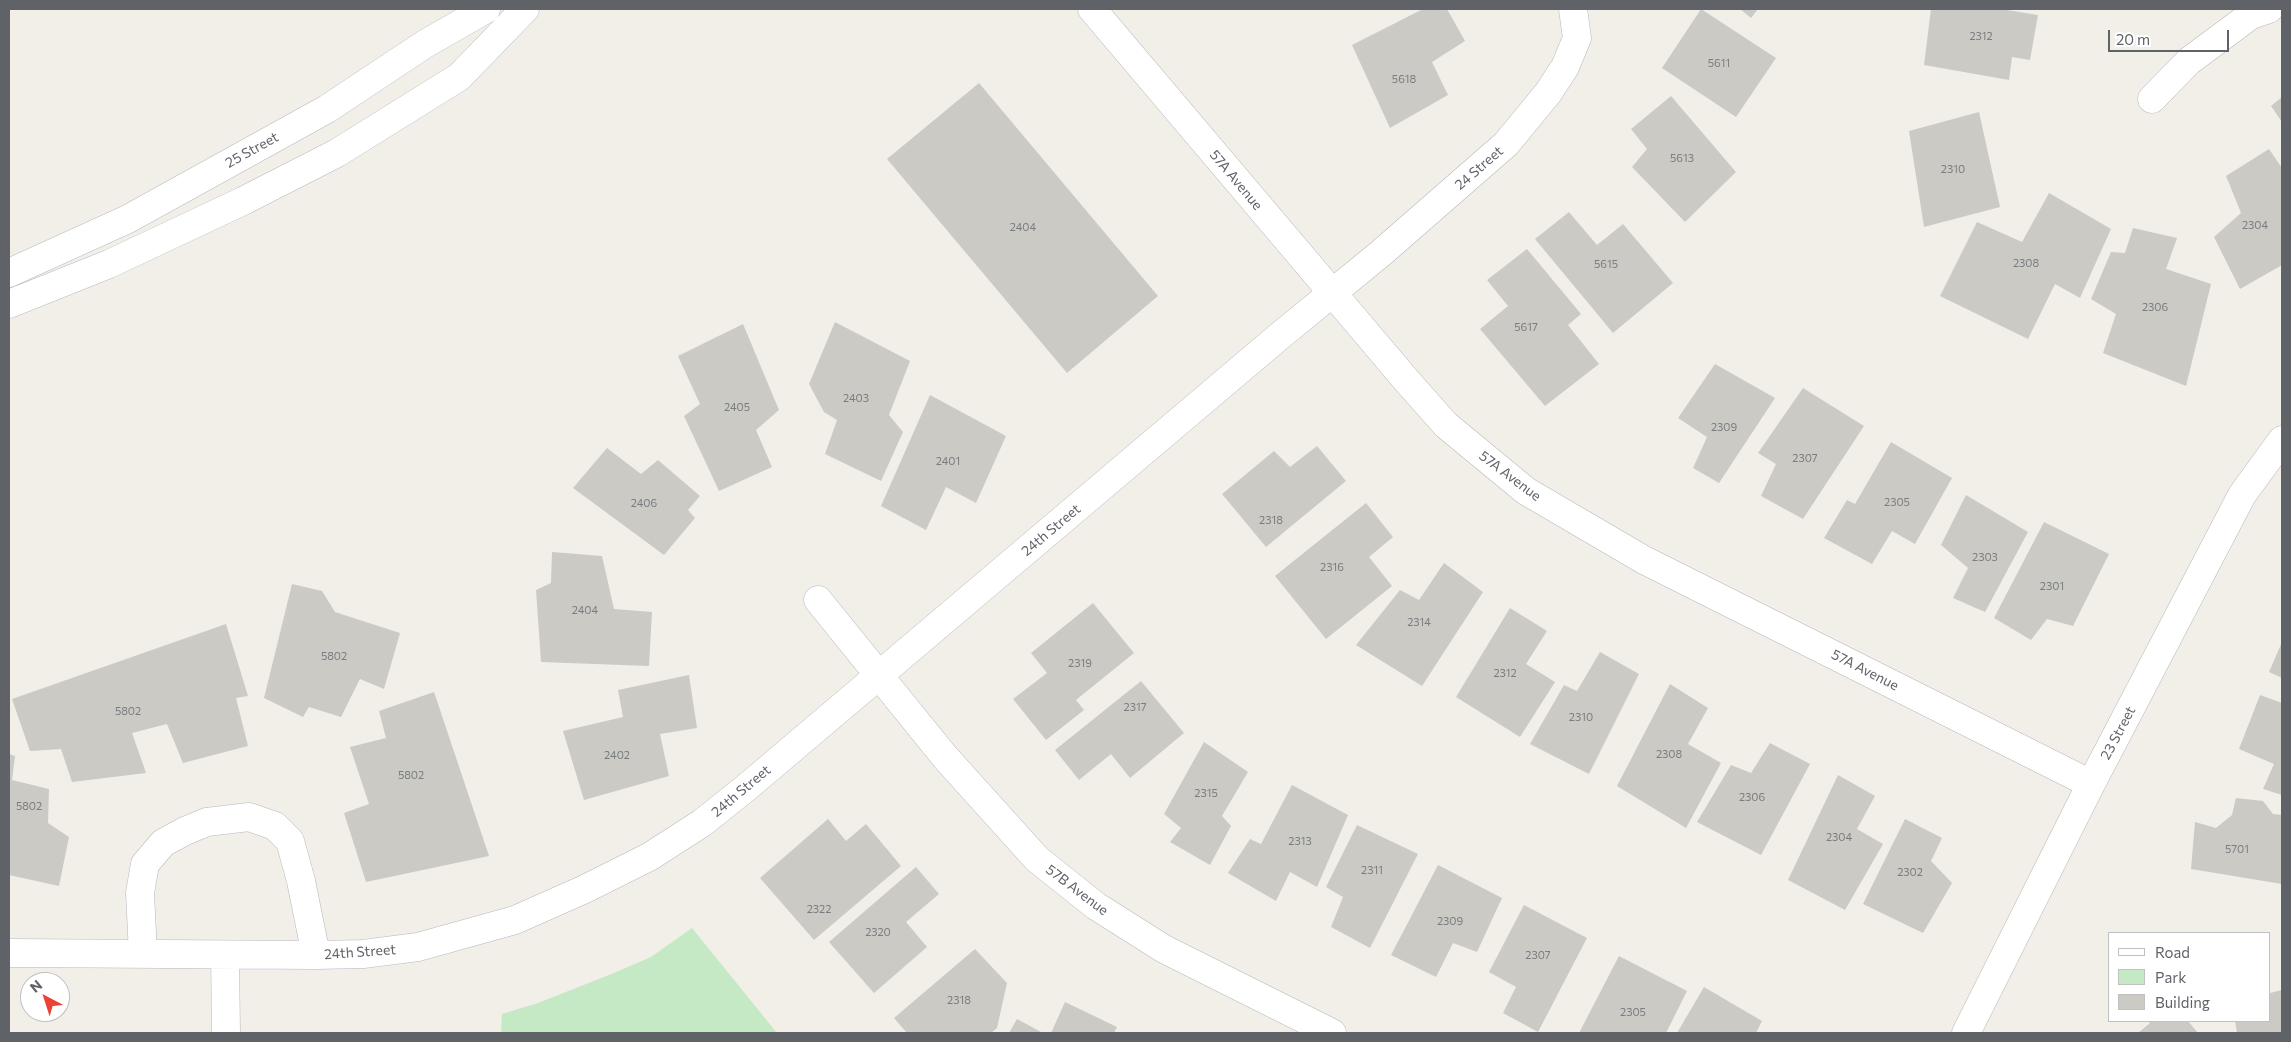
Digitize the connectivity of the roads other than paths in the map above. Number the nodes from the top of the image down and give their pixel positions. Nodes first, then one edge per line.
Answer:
1 (486, 9) edge
2 (525, 9) edge
3 (1092, 9) edge
4 (1573, 9) edge
5 (2270, 9) edge
6 (2152, 99) dead end
7 (9, 273) edge
8 (1331, 293) junction
9 (9, 304) edge
10 (2282, 440) edge
11 (818, 600) dead end
12 (880, 675) junction
13 (2091, 784) junction
14 (9, 953) edge
15 (143, 953) junction
16 (225, 955) junction
17 (316, 955) junction
18 (226, 1033) edge
19 (1332, 1033) edge
20 (1966, 1033) edge

1 - 7 street, 25 Street
2 - 9 street
3 - 8 street, 57A Avenue
4 - 8 street, 24 Street
5 - 6 street
8 - 12 street, 24th Street
8 - 13 street, 57A Avenue
10 - 13 street, 23 Street
11 - 12 street, 57B Avenue
12 - 17 street, 24th Street
12 - 19 street, 57B Avenue
13 - 20 street, 23 Street
14 - 15 street, 24th Street
15 - 16 street, 24th Street
15 - 17 street
16 - 17 street, 24th Street
16 - 18 street

